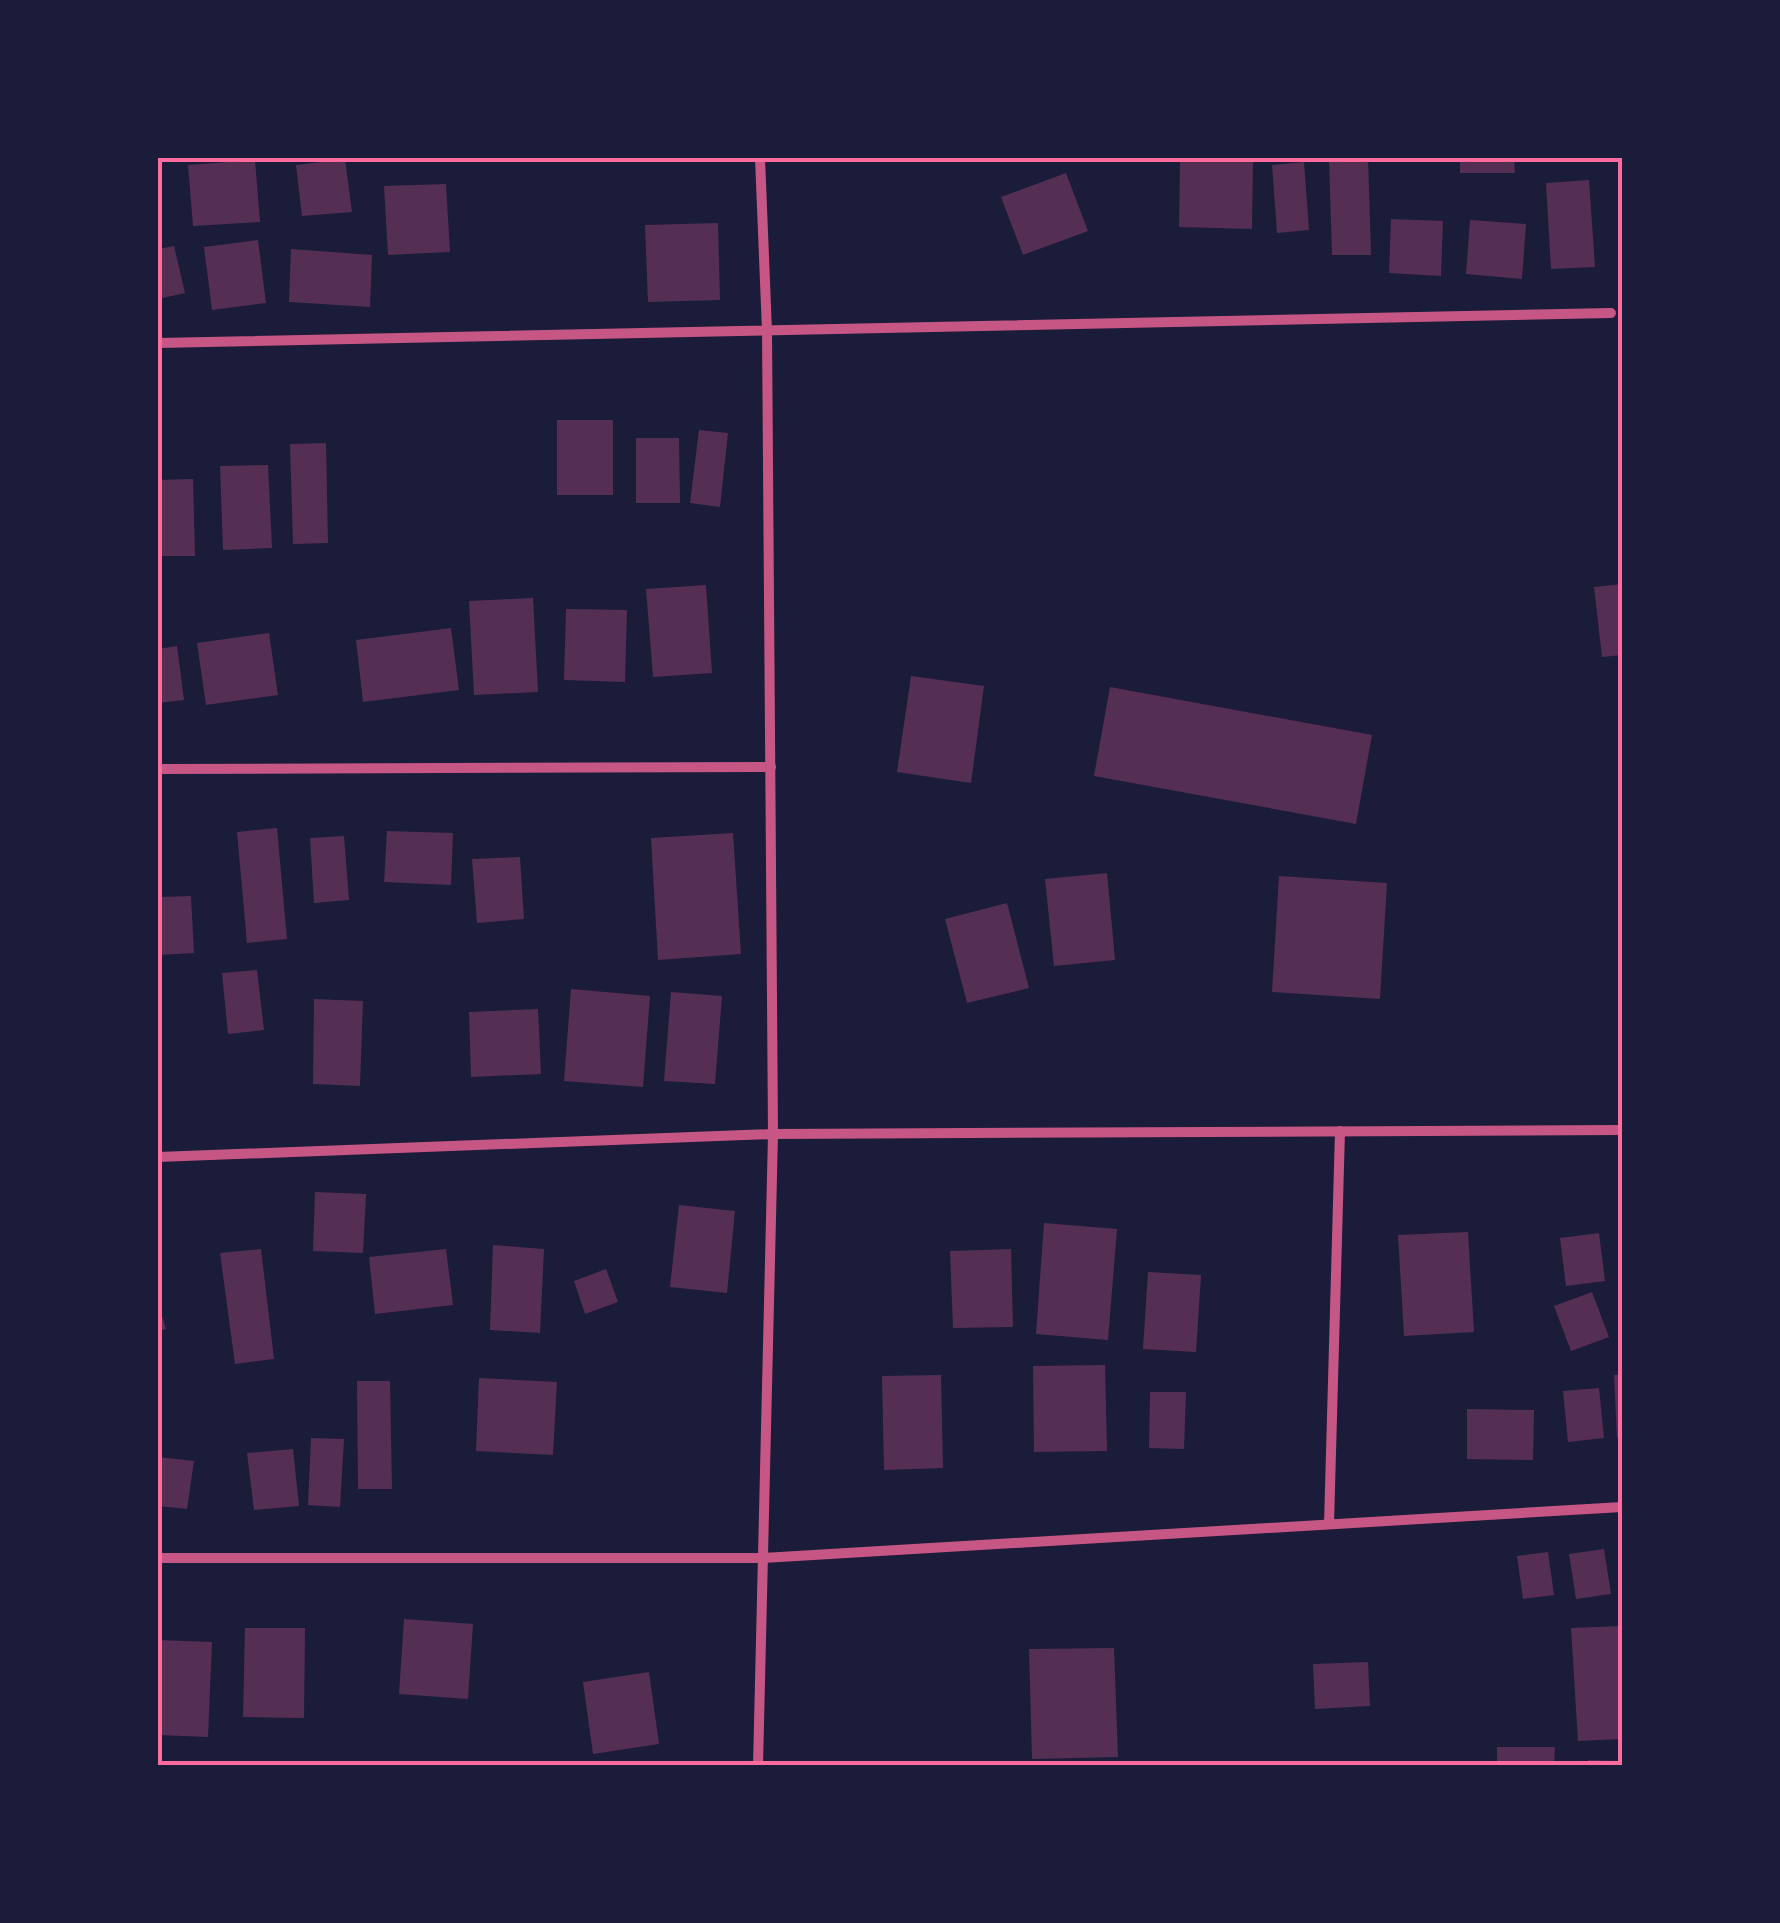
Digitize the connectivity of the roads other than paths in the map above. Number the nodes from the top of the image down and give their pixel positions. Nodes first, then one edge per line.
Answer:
1 (760, 158) edge
2 (1611, 313) dead end
3 (767, 331) junction
4 (158, 343) edge
5 (770, 767) junction
6 (158, 769) edge
7 (1622, 1130) edge
8 (1340, 1131) junction
9 (773, 1134) junction
10 (158, 1157) edge
11 (1622, 1507) edge
12 (1330, 1524) junction
13 (158, 1558) edge
14 (763, 1558) junction
15 (758, 1766) edge

1 - 3 street
2 - 3 street
3 - 4 street
3 - 5 street
5 - 6 street
5 - 9 street
7 - 8 street
8 - 9 street
8 - 12 street
9 - 10 street
9 - 14 street
11 - 12 street
12 - 14 street
13 - 14 street
14 - 15 street

